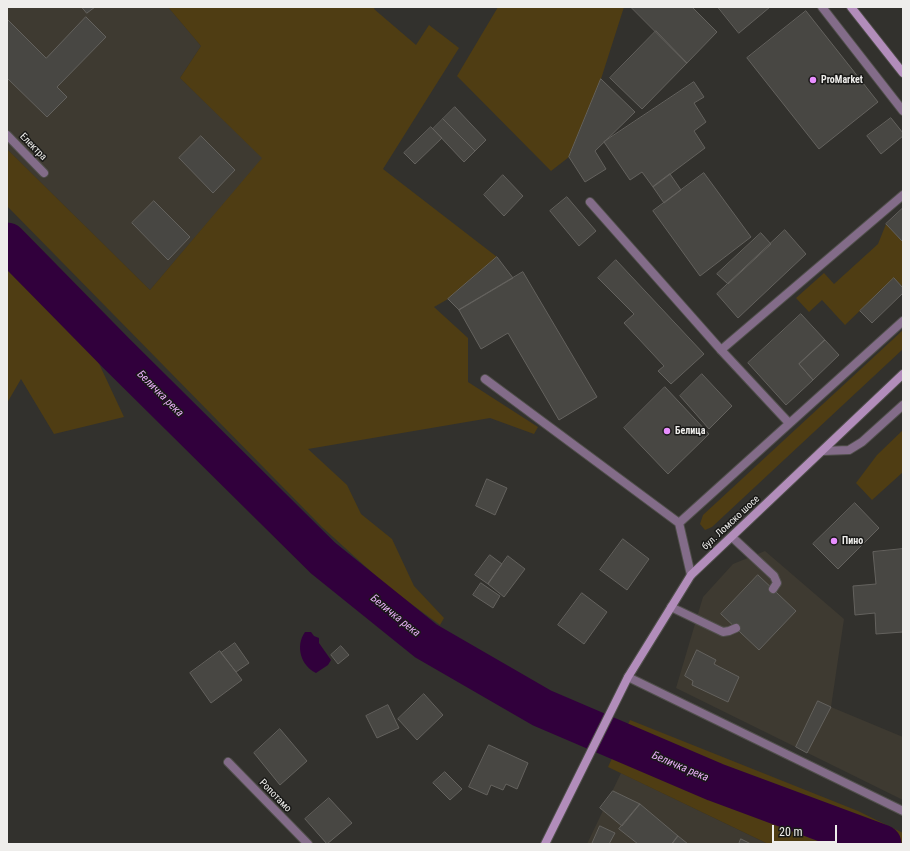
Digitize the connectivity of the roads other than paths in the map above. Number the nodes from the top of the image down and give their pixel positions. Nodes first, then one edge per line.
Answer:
1 (822, 7) edge
2 (851, 7) edge
3 (903, 74) edge
4 (903, 111) edge
5 (7, 134) edge
6 (44, 173) dead end
7 (903, 194) edge
8 (590, 202) dead end
9 (903, 321) edge
10 (721, 350) junction
11 (903, 374) edge
12 (485, 379) dead end
13 (903, 404) edge
14 (789, 423) junction
15 (823, 451) junction
16 (679, 523) junction
17 (732, 537) junction
18 (691, 575) junction
19 (773, 589) dead end
20 (671, 607) junction
21 (736, 628) dead end
22 (628, 677) junction
23 (228, 762) dead end
24 (903, 811) edge
25 (308, 844) edge
26 (545, 844) edge

1 - 4 street
2 - 3 main road
5 - 6 street, Електра
7 - 10 street
8 - 10 street
9 - 14 street
10 - 14 street
11 - 15 main road, бул. Ломско шосе
12 - 16 street
13 - 15 street
14 - 16 street
15 - 17 main road, бул. Ломско шосе
16 - 18 street
17 - 18 main road, бул. Ломско шосе
17 - 19 street
18 - 20 main road, бул. Ломско шосе
20 - 21 street
20 - 22 main road, бул. Ломско шосе
22 - 24 street
22 - 26 main road, бул. Ломско шосе
23 - 25 street, Ропотамо

